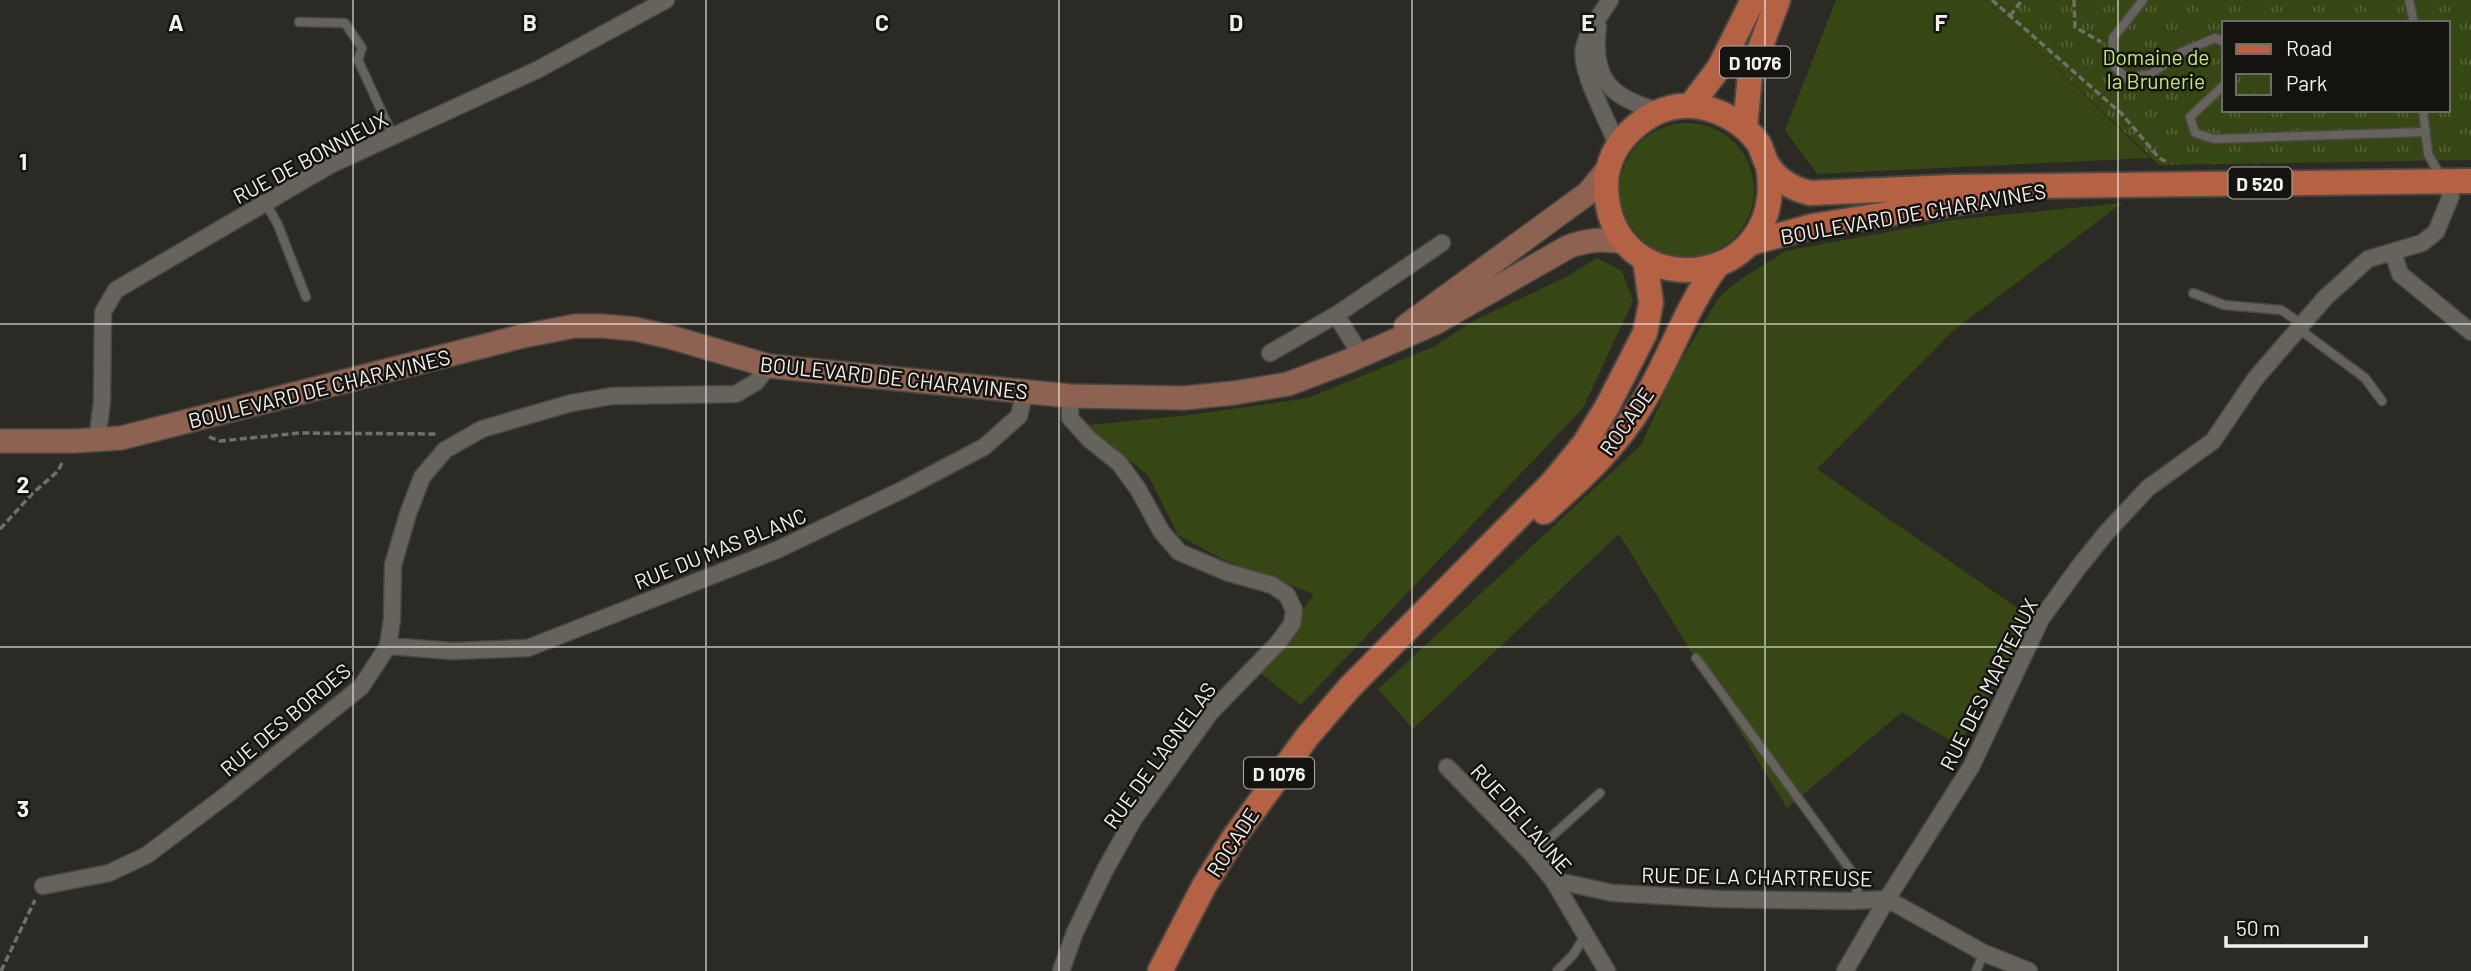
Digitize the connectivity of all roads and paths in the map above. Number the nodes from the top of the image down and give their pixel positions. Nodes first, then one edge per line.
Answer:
1 (666, 0) edge
2 (1610, 0) edge
3 (1753, 0) edge
4 (1778, 0) edge
5 (1992, 0) edge
6 (2022, 0) edge
7 (2074, 0) edge
8 (2143, 0) edge
9 (2409, 0) edge
10 (2010, 16) junction
11 (1598, 19) junction
12 (2414, 21) edge
13 (299, 22) dead end
14 (2222, 41) edge
15 (2112, 49) junction
16 (2222, 87) edge
17 (1690, 106) junction
18 (1659, 111) junction
19 (2423, 112) edge
20 (1745, 128) junction
21 (2426, 132) junction
22 (393, 136) junction
23 (1617, 146) junction
24 (1768, 165) junction
25 (2176, 166) dead end
26 (1607, 170) junction
27 (2471, 181) edge
28 (2444, 182) junction
29 (2075, 185) junction
30 (265, 203) junction
31 (1625, 242) junction
32 (1442, 243) dead end
33 (1751, 243) junction
34 (2393, 252) junction
35 (1645, 259) junction
36 (1716, 267) junction
37 (2193, 293) dead end
38 (306, 298) dead end
39 (1336, 315) junction
40 (2468, 324) edge
41 (2301, 327) junction
42 (1369, 351) junction
43 (1270, 353) dead end
44 (769, 366) junction
45 (1025, 391) junction
46 (1070, 396) junction
47 (2382, 401) dead end
48 (439, 434) dead end
49 (208, 437) dead end
50 (86, 440) junction
51 (0, 441) edge
52 (0, 529) edge
53 (1436, 601) junction
54 (388, 646) junction
55 (1696, 658) dead end
56 (1447, 767) dead end
57 (1600, 793) dead end
58 (1532, 854) junction
59 (1553, 880) junction
60 (43, 886) joint
61 (1887, 899) junction
62 (1853, 901) junction
63 (1587, 934) junction
64 (1984, 953) junction
65 (1, 971) edge
66 (1061, 971) edge
67 (1160, 971) edge
68 (1557, 971) edge
69 (1607, 971) edge
70 (1845, 971) edge
71 (1976, 971) edge
72 (2029, 971) edge

1 - 22 street, RUE DE BONNIEUX
2 - 11 street
3 - 17 main road, D 1076
4 - 20 main road, D 1076
5 - 10 path
6 - 10 path
7 - 15 path
8 - 15 lane
9 - 12 lane
10 - 25 path
11 - 18 street
11 - 23 street
13 - 22 lane
14 - 15 lane
16 - 21 lane
17 - 18 main road, BOULEVARD DE CHARAVINES
17 - 20 main road, BOULEVARD DE CHARAVINES
18 - 23 main road, BOULEVARD DE CHARAVINES
19 - 21 lane
20 - 24 main road, BOULEVARD DE CHARAVINES
21 - 28 lane
22 - 30 street, RUE DE BONNIEUX
23 - 26 main road, BOULEVARD DE CHARAVINES
24 - 29 main road, BOULEVARD DE CHARAVINES / D 520
24 - 33 main road, BOULEVARD DE CHARAVINES
26 - 31 main road, BOULEVARD DE CHARAVINES
26 - 42 main road, BOULEVARD DE CHARAVINES
27 - 28 main road, BOULEVARD DE CHARAVINES / D 520
28 - 29 main road, BOULEVARD DE CHARAVINES / D 520
28 - 34 street, RUE DES MARTEAUX
29 - 33 main road, BOULEVARD DE CHARAVINES / D 520
30 - 38 lane
30 - 50 street, RUE DE BONNIEUX
31 - 35 main road, BOULEVARD DE CHARAVINES
31 - 42 main road, BOULEVARD DE CHARAVINES
32 - 39 street
33 - 36 main road, BOULEVARD DE CHARAVINES
34 - 40 street
34 - 41 street, RUE DES MARTEAUX
35 - 36 main road, BOULEVARD DE CHARAVINES
35 - 53 main road, ROCADE / D 1076
36 - 53 main road, ROCADE / D 1076
37 - 41 lane
39 - 42 street
39 - 43 street
41 - 47 lane
41 - 61 street, RUE DES MARTEAUX
42 - 46 main road, BOULEVARD DE CHARAVINES
44 - 45 main road, BOULEVARD DE CHARAVINES
44 - 50 main road, BOULEVARD DE CHARAVINES
44 - 54 street, RUE DES BORDES
45 - 46 main road, BOULEVARD DE CHARAVINES
45 - 54 street, RUE DU MAS BLANC
46 - 66 street, RUE DE L'AGNELAS
48 - 49 path
50 - 51 main road, BOULEVARD DE CHARAVINES
50 - 52 path
53 - 67 main road, ROCADE / D 1076
54 - 60 street, RUE DES BORDES
55 - 62 lane
56 - 58 street, RUE DE L'AUNE
57 - 58 lane
58 - 59 street, RUE DE L'AUNE
59 - 62 street, RUE DE LA CHARTREUSE
59 - 63 street, RUE DE L'AUNE
60 - 65 path
61 - 62 street, RUE DE LA CHARTREUSE
61 - 64 street, RUE DE LA CHARTREUSE
61 - 70 street, RUE DES MARTEAUX
63 - 68 lane
63 - 69 street, RUE DE L'AUNE
64 - 71 lane
64 - 72 street, RUE DE LA CHARTREUSE

